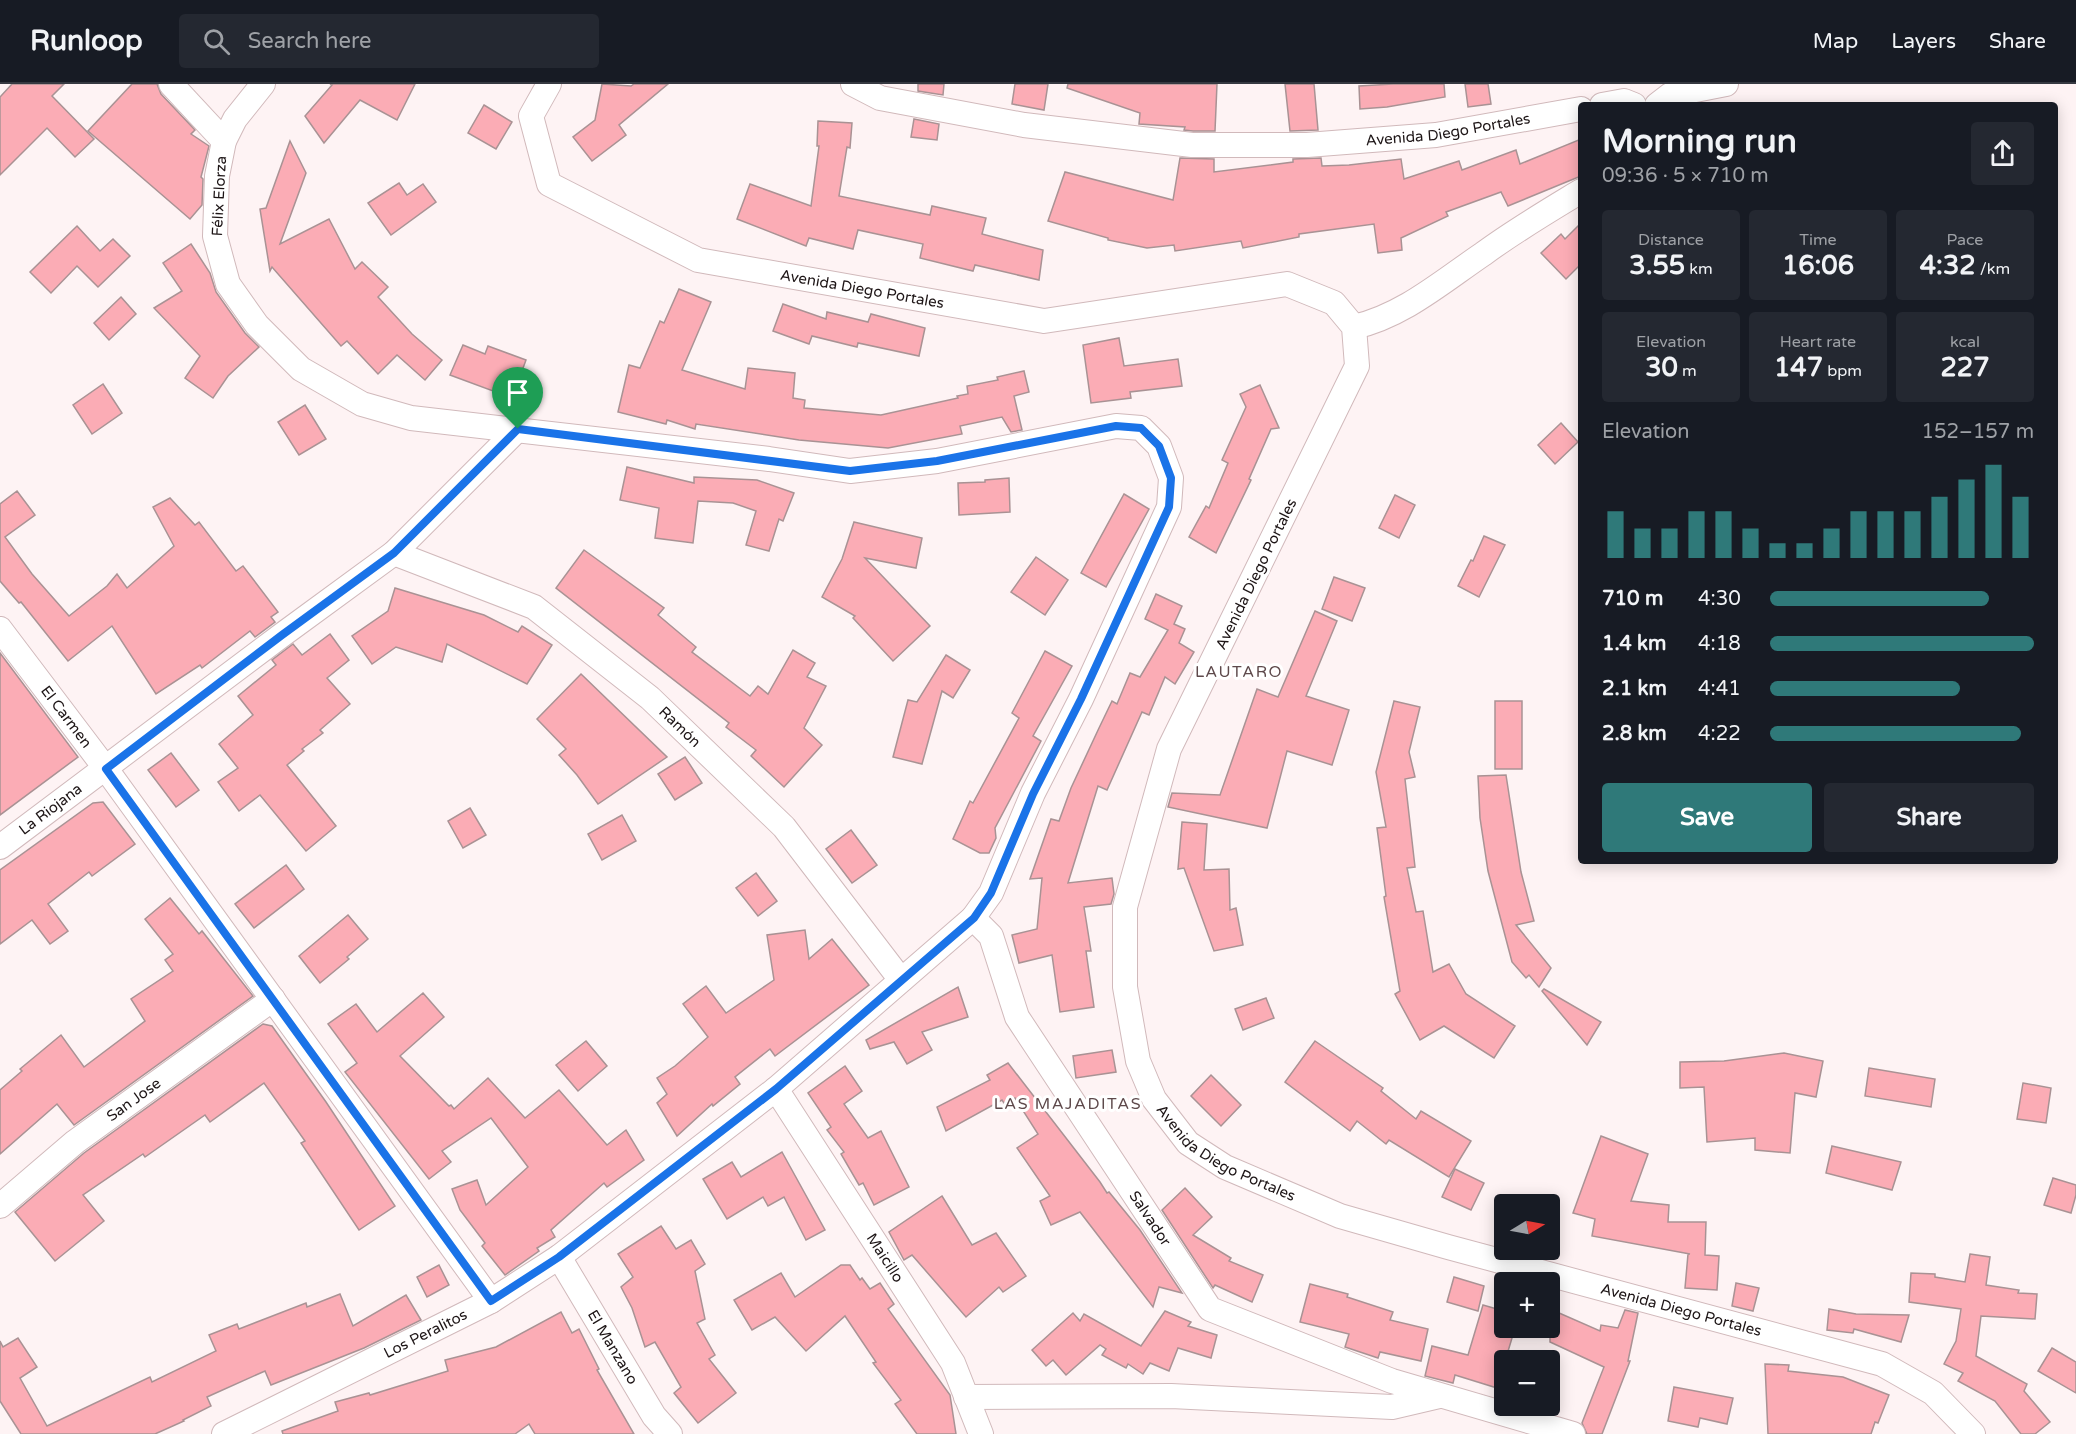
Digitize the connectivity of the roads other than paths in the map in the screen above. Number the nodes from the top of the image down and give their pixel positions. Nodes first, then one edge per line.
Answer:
1 (171, 84) edge
2 (263, 84) edge
3 (549, 84) edge
4 (853, 84) edge
5 (1726, 84) edge
6 (1661, 102) edge
7 (1578, 110) edge
8 (224, 141) junction
9 (1578, 194) edge
10 (1354, 327) junction
11 (1141, 428) joint
12 (518, 429) junction
13 (394, 553) junction
14 (0, 628) edge
15 (106, 769) junction
16 (0, 847) edge
17 (974, 918) junction
18 (901, 980) junction
19 (273, 999) junction
20 (776, 1089) junction
21 (0, 1206) edge
22 (559, 1257) junction
23 (491, 1301) junction
24 (1439, 1396) junction
25 (966, 1398) junction
26 (224, 1434) edge
27 (670, 1434) edge
28 (981, 1434) edge
29 (1573, 1434) edge
30 (1973, 1434) edge

1 - 8 street
2 - 8 street, Félix Elorza
3 - 10 street, Avenida Diego Portales
4 - 7 street, Avenida Diego Portales
5 - 6 street
8 - 12 street, Félix Elorza
9 - 10 street
10 - 30 street, Avenida Diego Portales
11 - 12 street, Félix Elorza
11 - 17 street, Los Peralitos
12 - 13 street, La Riojana
13 - 15 street, La Riojana
13 - 18 street, Ramón
14 - 15 street, El Carmen
15 - 16 street, La Riojana
15 - 19 street, El Carmen
17 - 18 street, Los Peralitos
17 - 24 street, Salvador
18 - 20 street, Los Peralitos
19 - 21 street, San Jose
19 - 23 street, El Carmen
20 - 22 street, Los Peralitos
20 - 25 street, Maicillo
22 - 23 street, Los Peralitos
22 - 27 street, El Manzano
23 - 26 street, Los Peralitos
24 - 25 street, Salvador
24 - 29 street, Salvador
25 - 28 street, Maicillo

